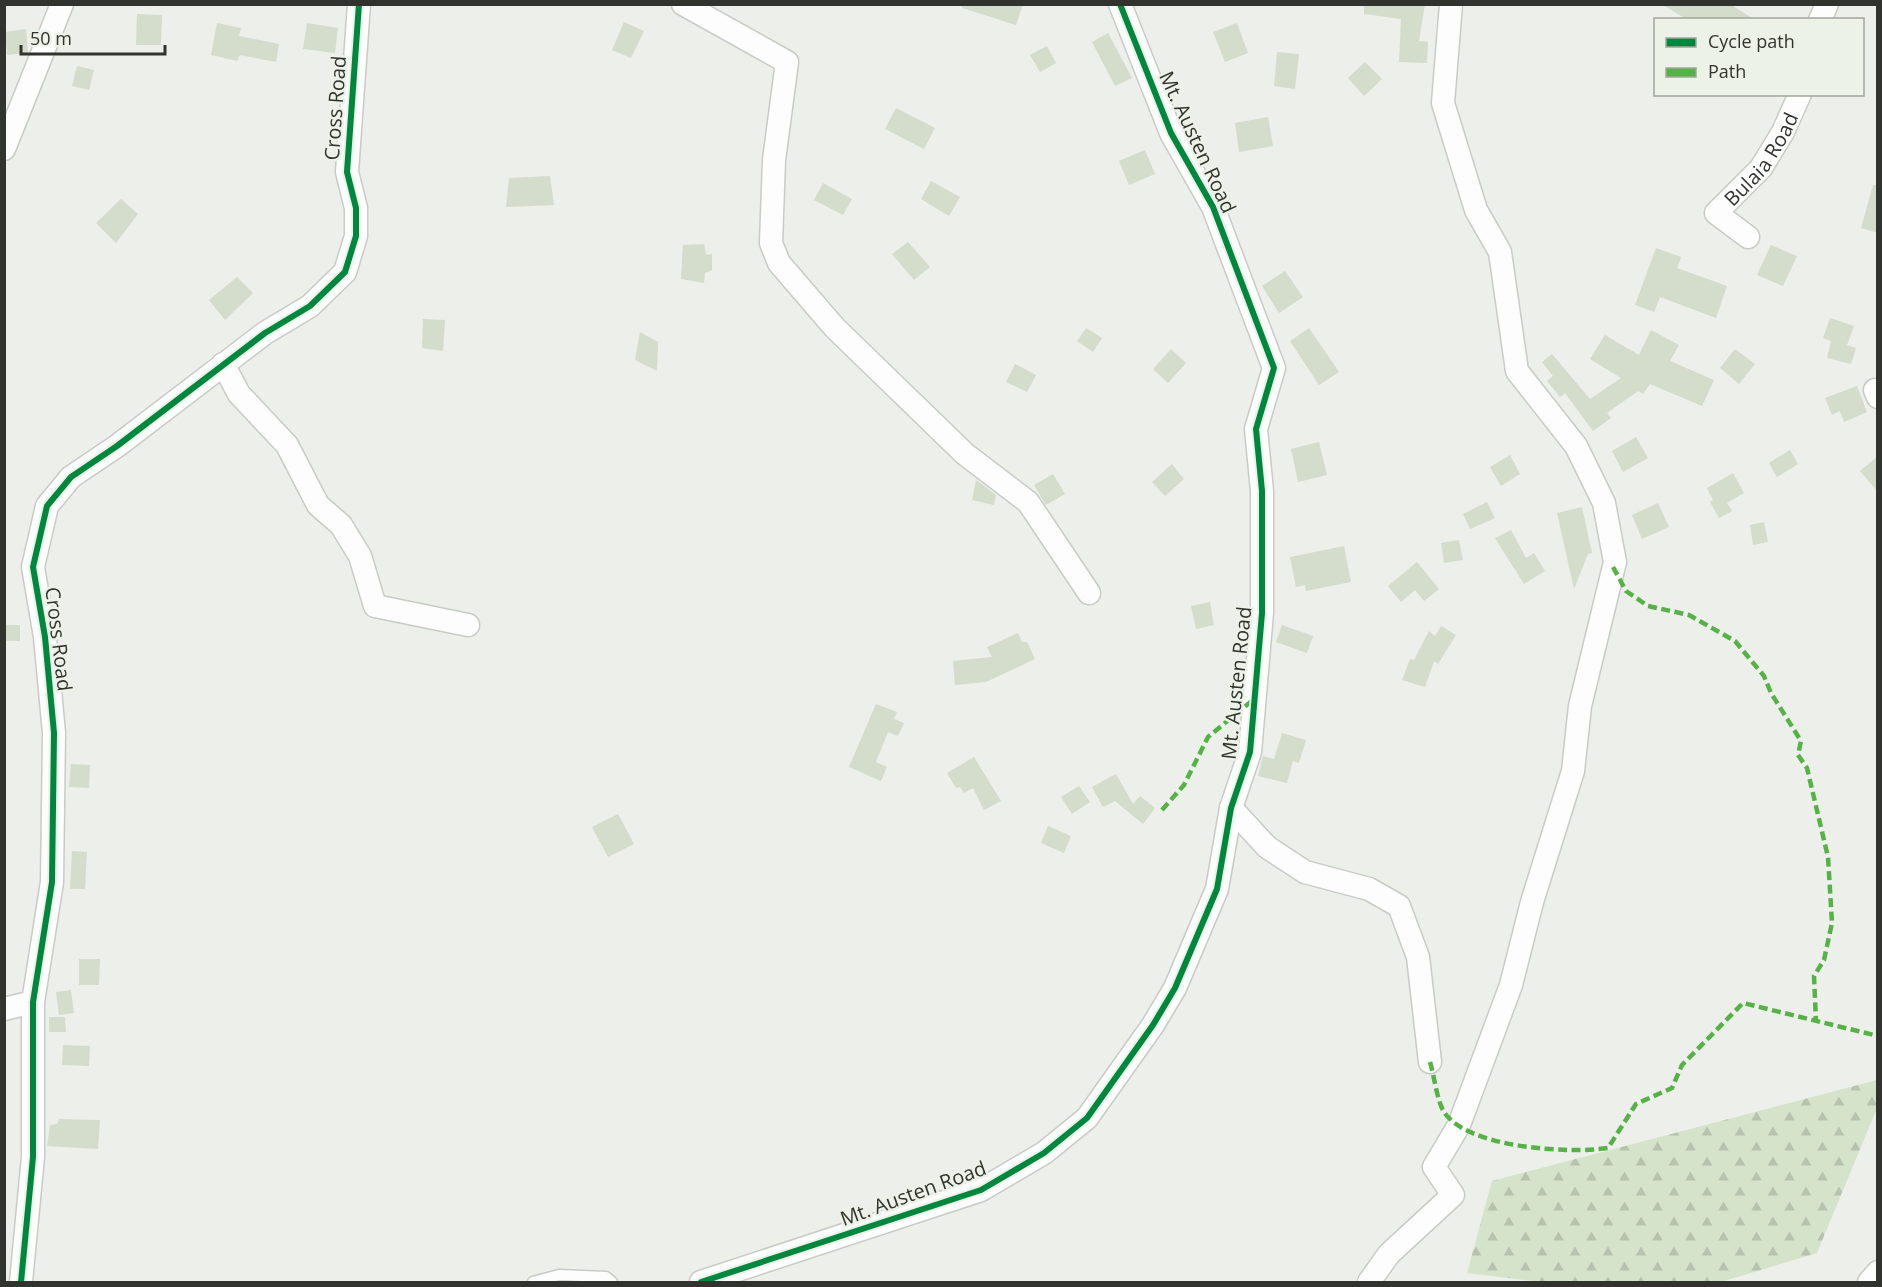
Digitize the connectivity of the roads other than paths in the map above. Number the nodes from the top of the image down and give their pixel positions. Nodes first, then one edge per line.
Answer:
1 (62, 4) edge
2 (358, 4) edge
3 (683, 4) edge
4 (1120, 4) edge
5 (1451, 4) edge
6 (1827, 4) edge
7 (1821, 18) edge
8 (1799, 96) edge
9 (4, 149) edge
10 (1748, 237) dead end
11 (223, 364) junction
12 (1089, 593) dead end
13 (468, 625) dead end
14 (1231, 808) junction
15 (33, 1002) junction
16 (4, 1009) edge
17 (1430, 1062) dead end
18 (1878, 1272) edge
19 (21, 1282) edge
20 (533, 1282) edge
21 (612, 1282) edge
22 (701, 1282) edge
23 (1369, 1282) edge
24 (1869, 1282) edge

1 - 9 street
2 - 11 street, Cross Road
3 - 12 street
4 - 14 street, Mt. Austen Road
5 - 23 street
6 - 7 street
8 - 10 street, Bulaia Road
11 - 13 street
11 - 15 street, Cross Road
14 - 17 street
14 - 22 street, Mt. Austen Road
15 - 16 street
15 - 19 street, Cross Road
18 - 24 street
20 - 21 lane

